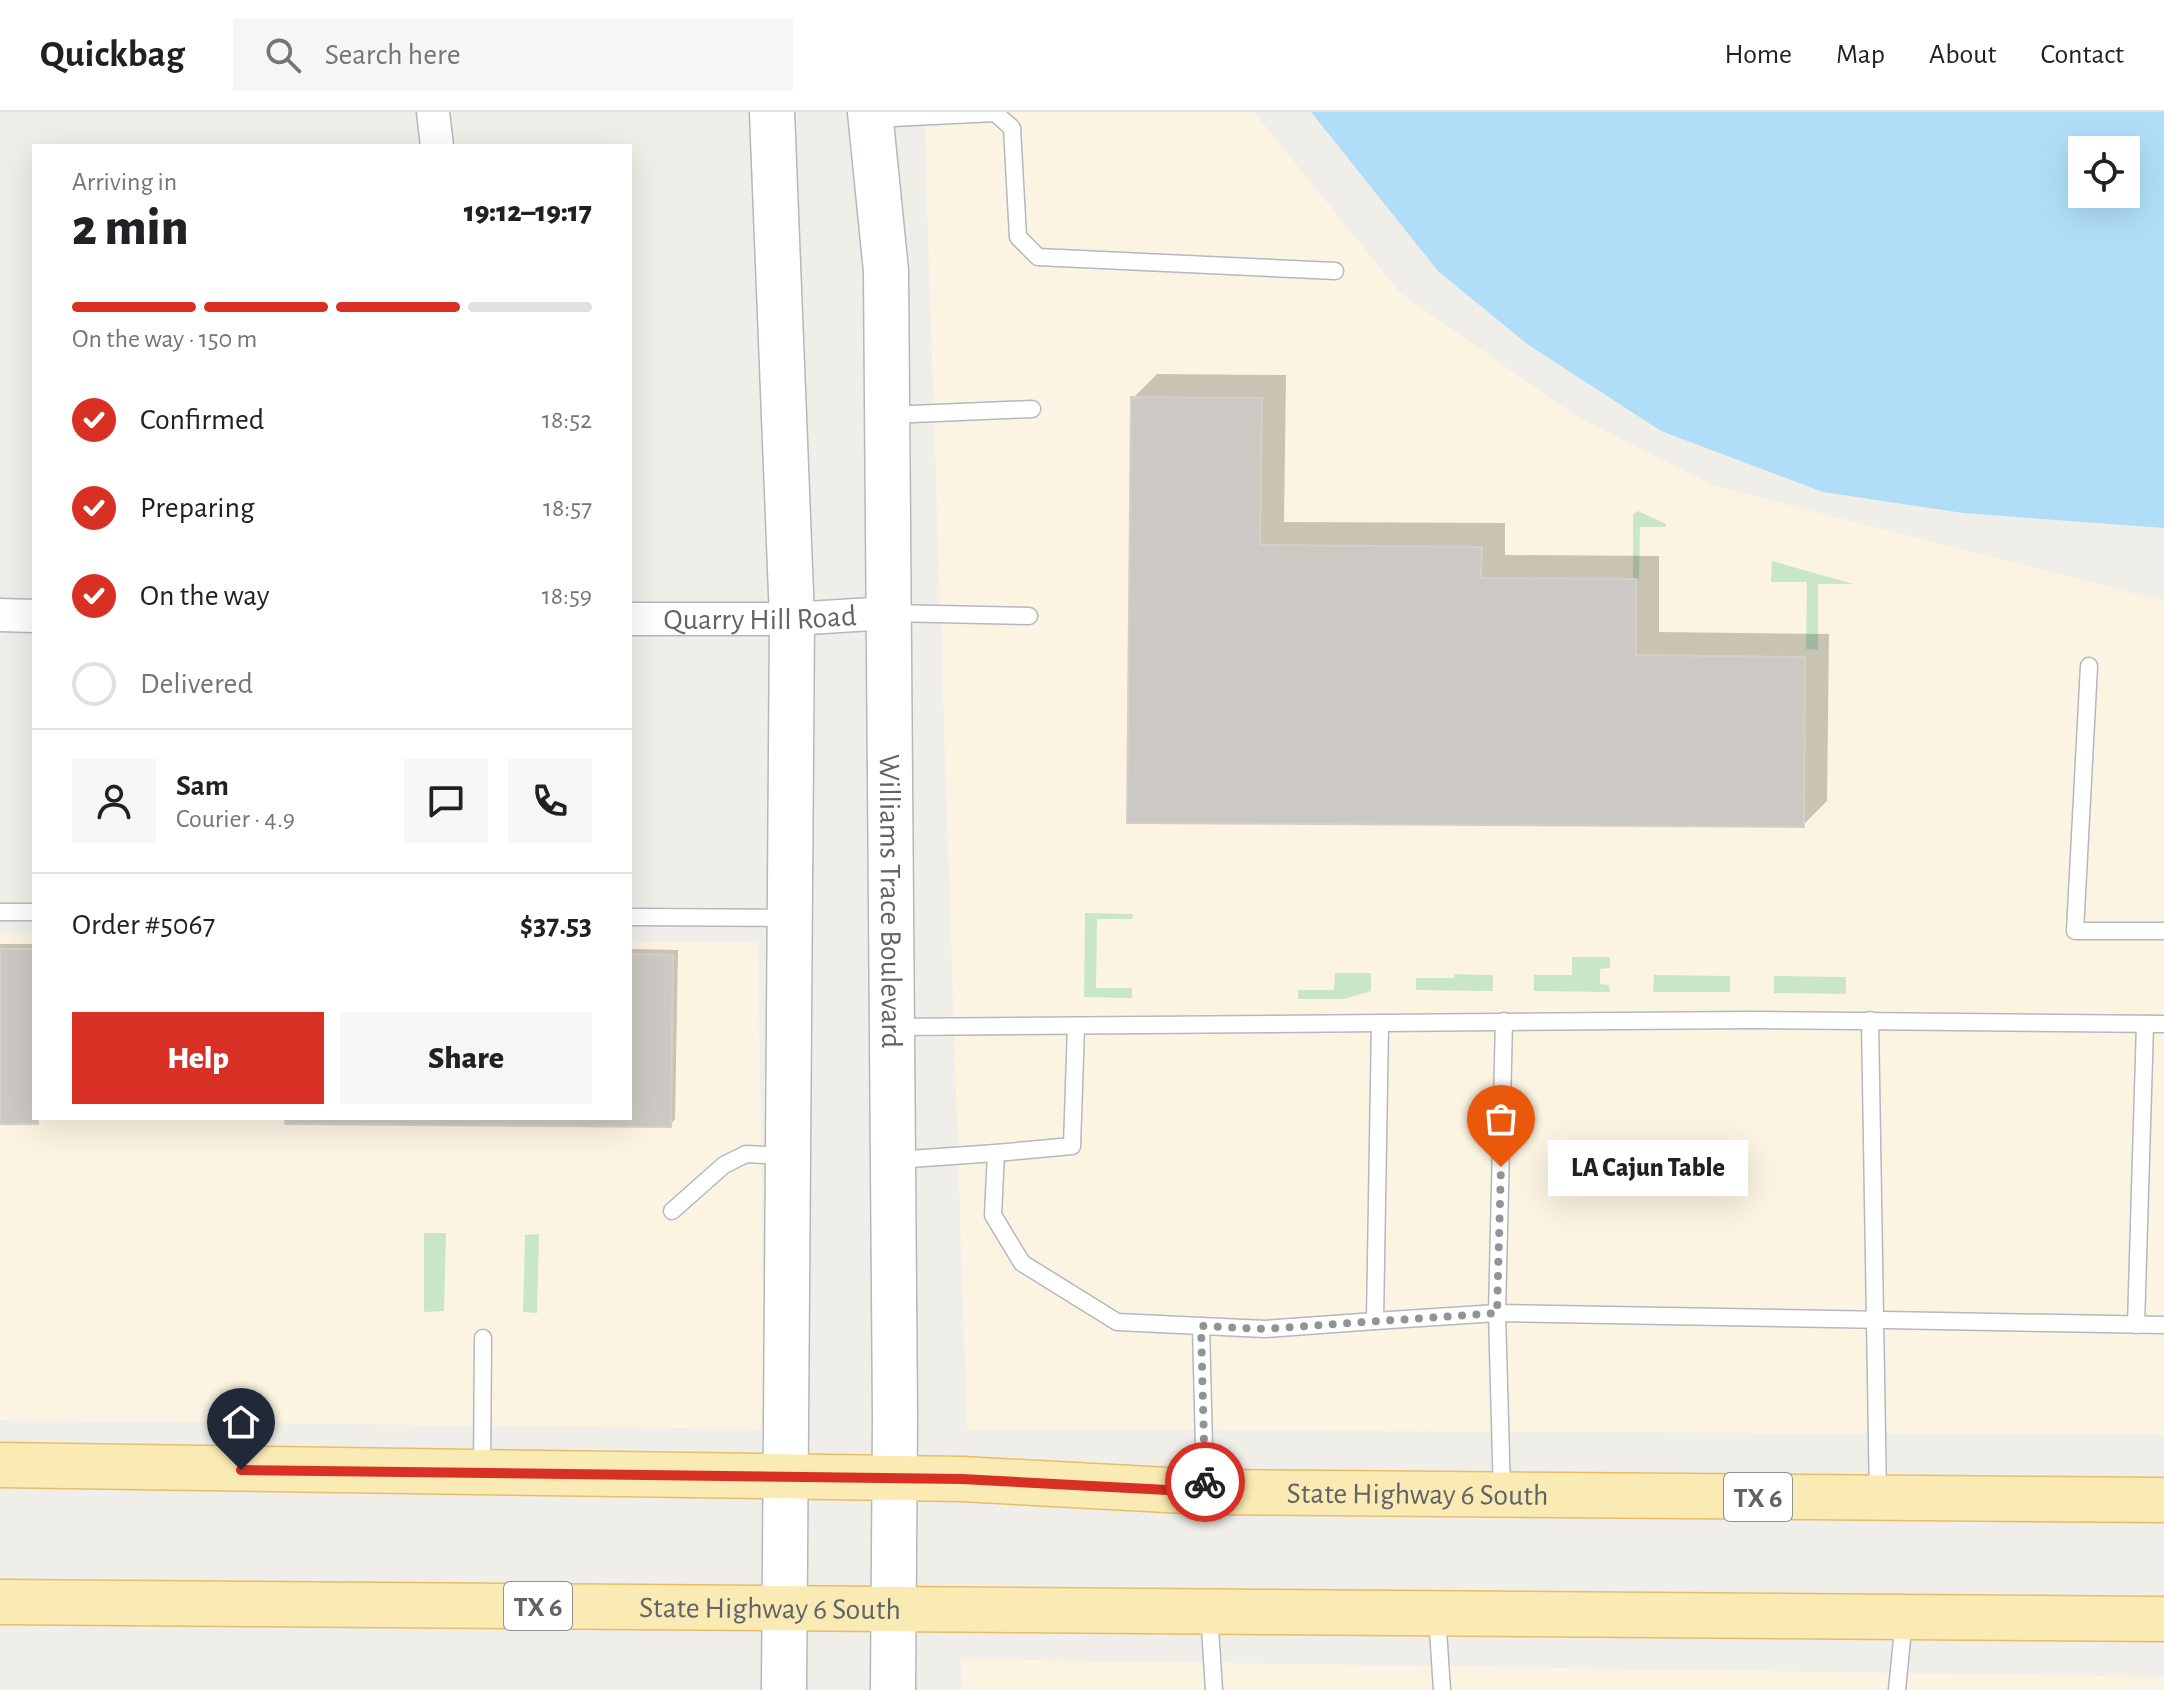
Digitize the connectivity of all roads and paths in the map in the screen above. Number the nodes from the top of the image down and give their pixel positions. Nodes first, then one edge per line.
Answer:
1 (433, 112) edge
2 (772, 112) edge
3 (870, 116) edge
4 (437, 144) edge
5 (1335, 271) dead end
6 (1032, 409) dead end
7 (887, 416) junction
8 (888, 613) junction
9 (0, 615) edge
10 (32, 616) edge
11 (1029, 616) dead end
12 (632, 619) edge
13 (792, 619) junction
14 (2089, 666) dead end
15 (0, 912) edge
16 (32, 912) edge
17 (632, 917) edge
18 (793, 919) junction
19 (2164, 931) edge
20 (1870, 1020) junction
21 (1504, 1021) junction
22 (1380, 1023) junction
23 (2145, 1024) junction
24 (2164, 1024) edge
25 (1076, 1026) junction
26 (892, 1027) junction
27 (996, 1153) junction
28 (790, 1156) junction
29 (893, 1160) junction
30 (672, 1211) dead end
31 (1497, 1313) junction
32 (1375, 1321) junction
33 (1873, 1321) junction
34 (2136, 1325) junction
35 (2164, 1325) edge
36 (1201, 1326) junction
37 (483, 1338) dead end
38 (0, 1465) edge
39 (482, 1475) junction
40 (787, 1479) junction
41 (895, 1480) junction
42 (1205, 1492) junction
43 (1502, 1495) junction
44 (1878, 1498) junction
45 (2164, 1500) edge
46 (0, 1602) edge
47 (784, 1608) junction
48 (894, 1609) junction
49 (1209, 1611) junction
50 (1437, 1613) junction
51 (1904, 1617) junction
52 (2164, 1619) edge
53 (1214, 1683) edge
54 (784, 1690) edge
55 (893, 1690) edge
56 (1202, 1690) edge
57 (1442, 1690) edge
58 (1897, 1690) edge

1 - 4 street
2 - 13 main road
3 - 5 lane
3 - 7 main road, Williams Trace Boulevard
6 - 7 lane
7 - 8 main road, Williams Trace Boulevard
8 - 11 lane
8 - 13 street, Quarry Hill Road
8 - 26 main road, Williams Trace Boulevard
9 - 10 street
12 - 13 street, Quarry Hill Road
13 - 18 main road
14 - 19 lane
15 - 16 lane
17 - 18 lane
18 - 28 main road
20 - 21 lane
20 - 23 lane
20 - 33 lane
21 - 22 lane
21 - 31 lane
22 - 25 lane
22 - 32 lane
23 - 24 lane
23 - 34 lane
25 - 26 lane
25 - 27 lane
26 - 29 main road, Williams Trace Boulevard
27 - 29 lane
27 - 36 lane
28 - 30 lane
28 - 40 main road
29 - 41 main road, Williams Trace Boulevard
31 - 32 lane
31 - 33 lane
31 - 43 lane
32 - 36 lane
33 - 34 lane
33 - 44 lane
34 - 35 lane
36 - 42 lane
37 - 39 lane
38 - 39 main road, State Highway 6 South / TX 6
39 - 40 main road, State Highway 6 South / TX 6
40 - 41 main road, State Highway 6 South / TX 6
40 - 47 main road
41 - 42 main road, State Highway 6 South / TX 6
41 - 48 main road, Williams Trace Boulevard
42 - 43 main road, State Highway 6 South / TX 6
43 - 44 main road, State Highway 6 South / TX 6
44 - 45 main road, State Highway 6 South / TX 6
46 - 47 main road, State Highway 6 South / TX 6
47 - 48 main road, State Highway 6 South / TX 6
47 - 54 main road
48 - 49 main road, State Highway 6 South / TX 6
48 - 55 main road, Williams Trace Boulevard
49 - 50 main road, State Highway 6 South / TX 6
49 - 53 lane
50 - 51 main road, State Highway 6 South / TX 6
50 - 57 lane
51 - 52 main road, State Highway 6 South / TX 6
51 - 58 lane
53 - 56 lane

